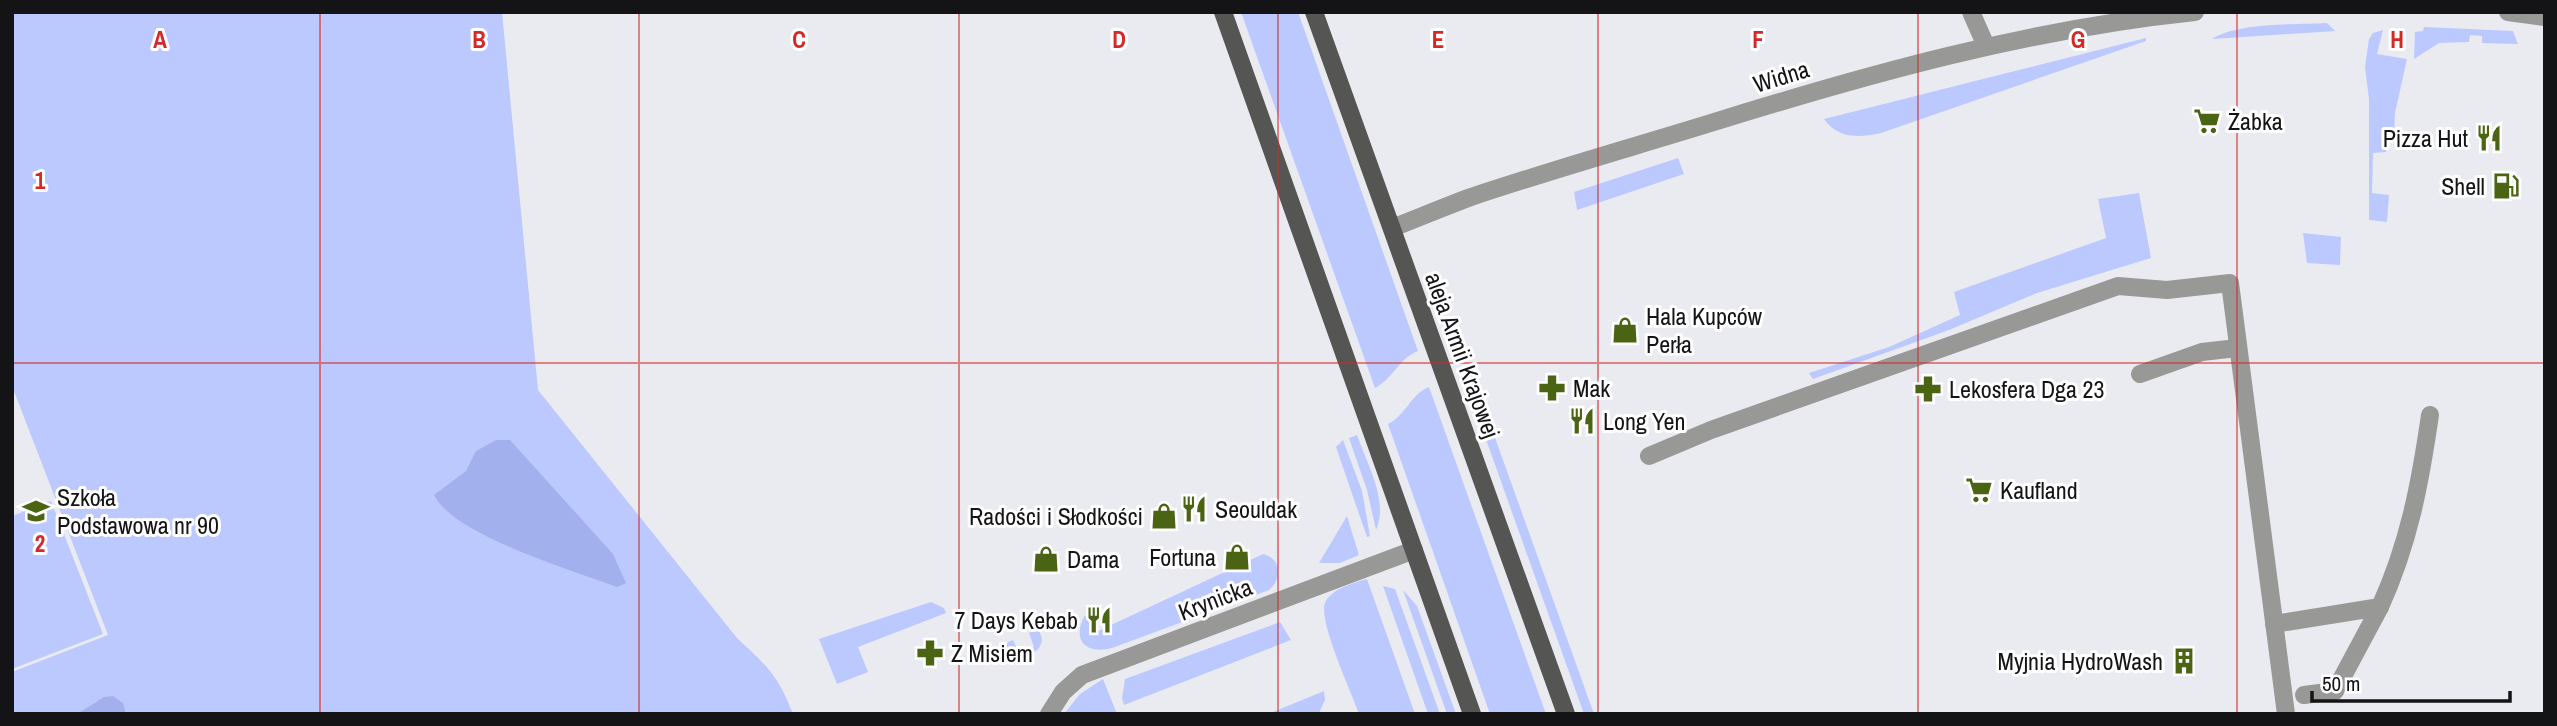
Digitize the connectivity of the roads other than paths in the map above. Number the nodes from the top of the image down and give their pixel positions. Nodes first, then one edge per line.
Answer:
1 (1223, 12) edge
2 (1314, 12) edge
3 (1971, 12) edge
4 (2195, 12) edge
5 (2508, 12) edge
6 (2545, 17) edge
7 (1986, 46) junction
8 (1392, 228) junction
9 (2237, 348) junction
10 (2140, 374) dead end
11 (2430, 415) dead end
12 (1649, 456) dead end
13 (1414, 550) junction
14 (2380, 607) junction
15 (2273, 624) junction
16 (2304, 695) dead end
17 (1049, 714) edge
18 (1472, 714) edge
19 (1566, 714) edge
20 (2286, 714) edge

1 - 13 main road
2 - 8 main road, aleja Armii Krajowej
3 - 7 street
4 - 7 street, Widna
5 - 6 street
7 - 8 street, Widna
8 - 19 main road, aleja Armii Krajowej
9 - 10 street
9 - 12 street
9 - 15 street
11 - 14 street
13 - 17 street, Krynicka
13 - 18 main road
14 - 15 street
14 - 16 street
15 - 20 street

